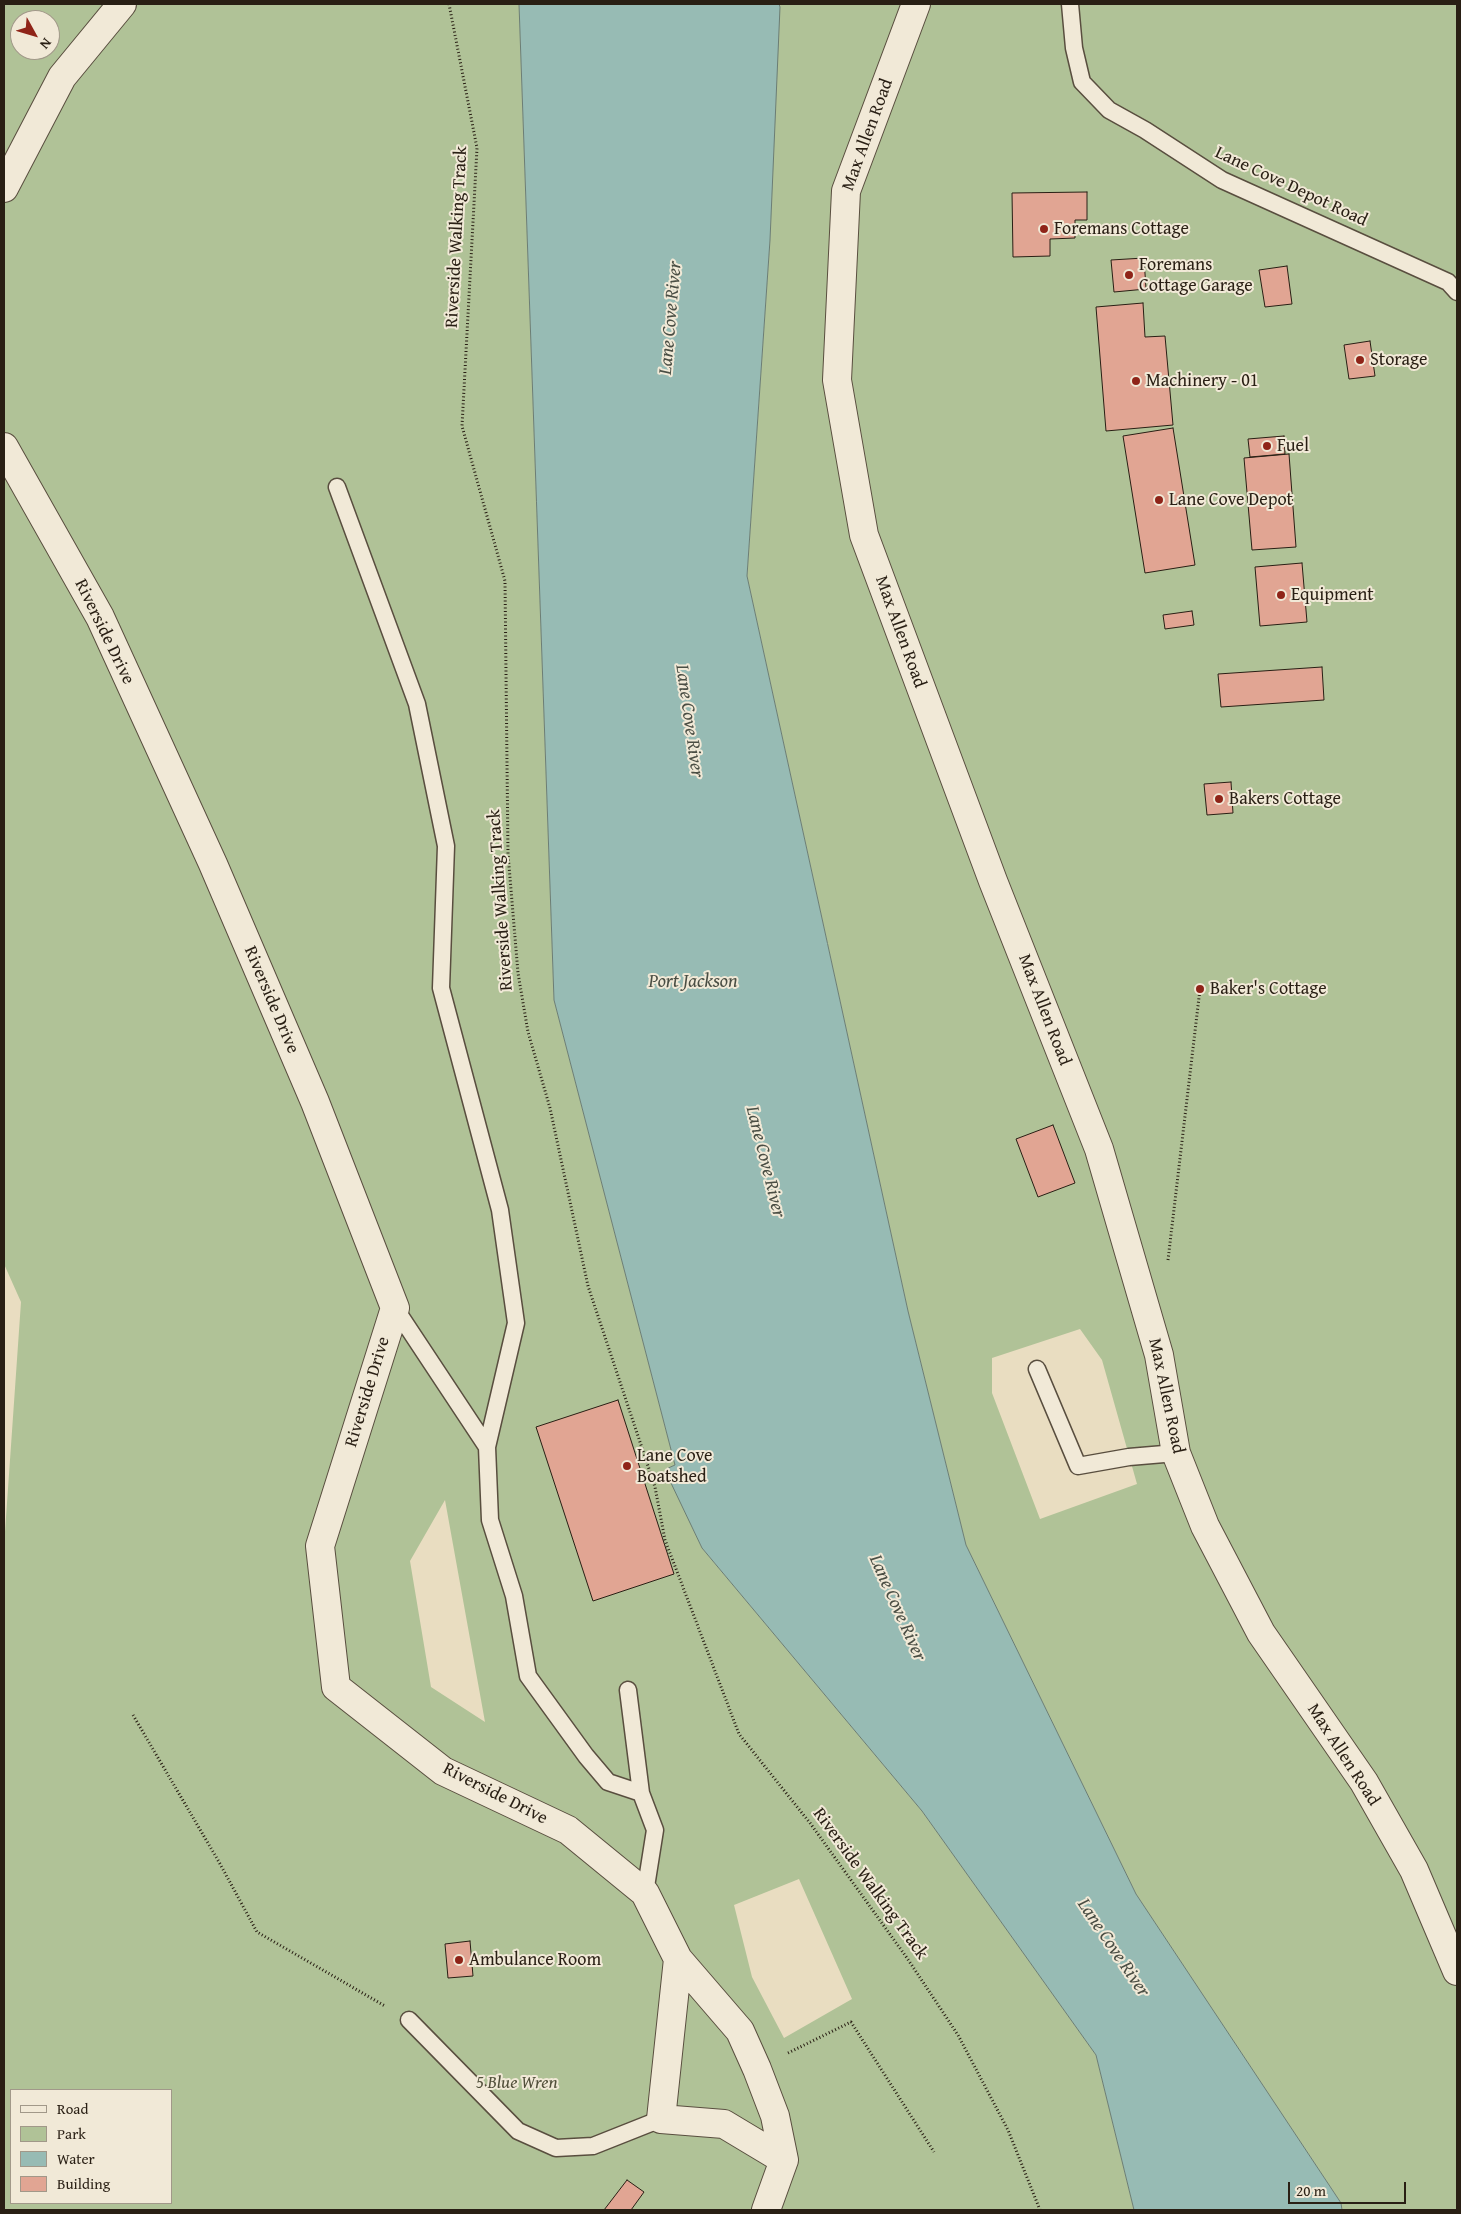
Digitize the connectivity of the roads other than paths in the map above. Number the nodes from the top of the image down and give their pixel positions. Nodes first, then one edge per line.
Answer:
1 (122, 4) edge
2 (916, 4) edge
3 (1070, 4) edge
4 (4, 188) edge
5 (1457, 292) edge
6 (4, 447) edge
7 (337, 487) dead end
8 (395, 1308) junction
9 (1037, 1369) dead end
10 (487, 1447) junction
11 (1176, 1454) junction
12 (628, 1690) dead end
13 (641, 1793) junction
14 (645, 1893) junction
15 (678, 1959) junction
16 (1457, 1971) edge
17 (409, 2020) road end
18 (661, 2119) junction
19 (784, 2160) junction
20 (766, 2210) edge

1 - 4 street
2 - 11 street, Max Allen Road
3 - 5 lane, Lane Cove Depot Road
6 - 8 street, Riverside Drive
7 - 10 lane
8 - 10 lane
8 - 14 street, Riverside Drive
9 - 11 lane
10 - 13 lane
11 - 16 street, Max Allen Road
12 - 13 lane
13 - 14 lane
14 - 15 street, Riverside Drive
15 - 18 street
15 - 19 street, Riverside Drive
17 - 18 lane
18 - 19 street
19 - 20 street

